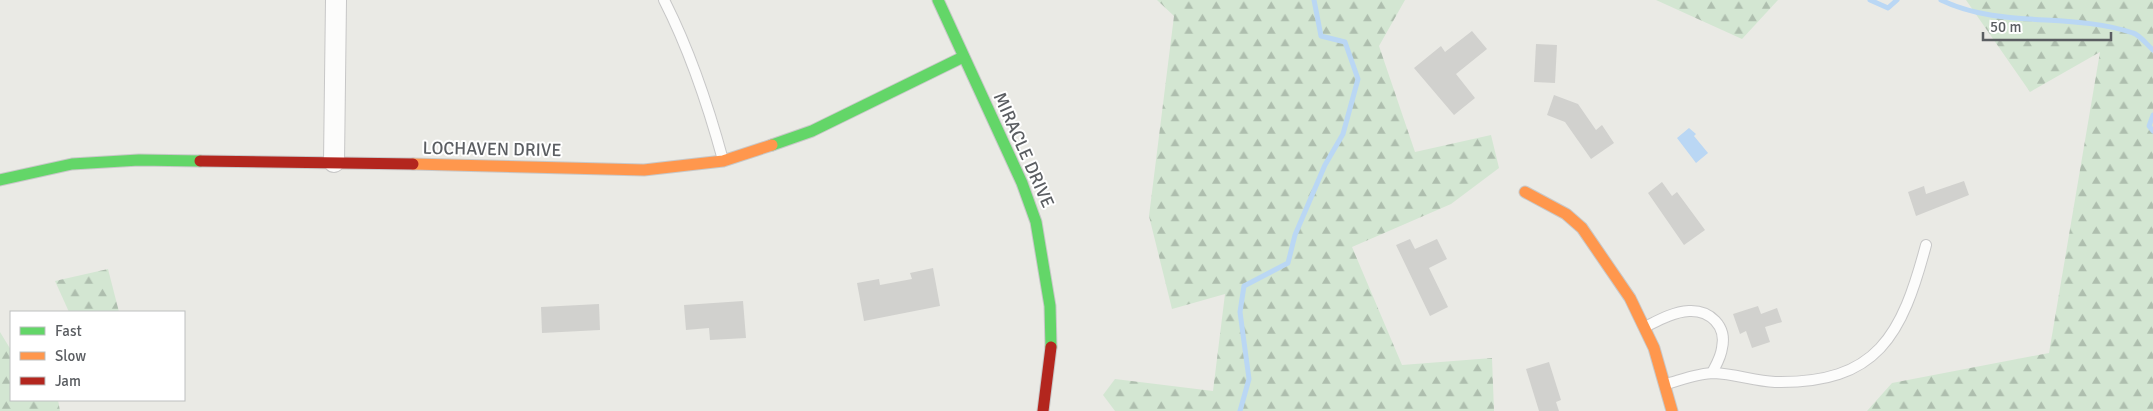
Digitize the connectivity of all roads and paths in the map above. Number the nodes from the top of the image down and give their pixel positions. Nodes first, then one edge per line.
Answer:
1 (336, 0) edge
2 (664, 0) edge
3 (938, 0) edge
4 (963, 57) junction
5 (723, 161) junction
6 (334, 162) junction
7 (0, 180) edge
8 (1525, 192) dead end
9 (1926, 246) dead end
10 (1644, 327) junction
11 (1712, 373) junction
12 (1665, 384) junction
13 (1043, 411) edge
14 (1672, 411) edge

1 - 6 street
2 - 5 lane
3 - 4 street, MIRACLE DRIVE
4 - 5 street, LOCHAVEN DRIVE
4 - 13 street, MIRACLE DRIVE
5 - 6 street, LOCHAVEN DRIVE
6 - 7 street, LOCHAVEN DRIVE
8 - 10 street
9 - 11 lane
10 - 11 lane
10 - 12 street
11 - 12 lane
12 - 14 street

